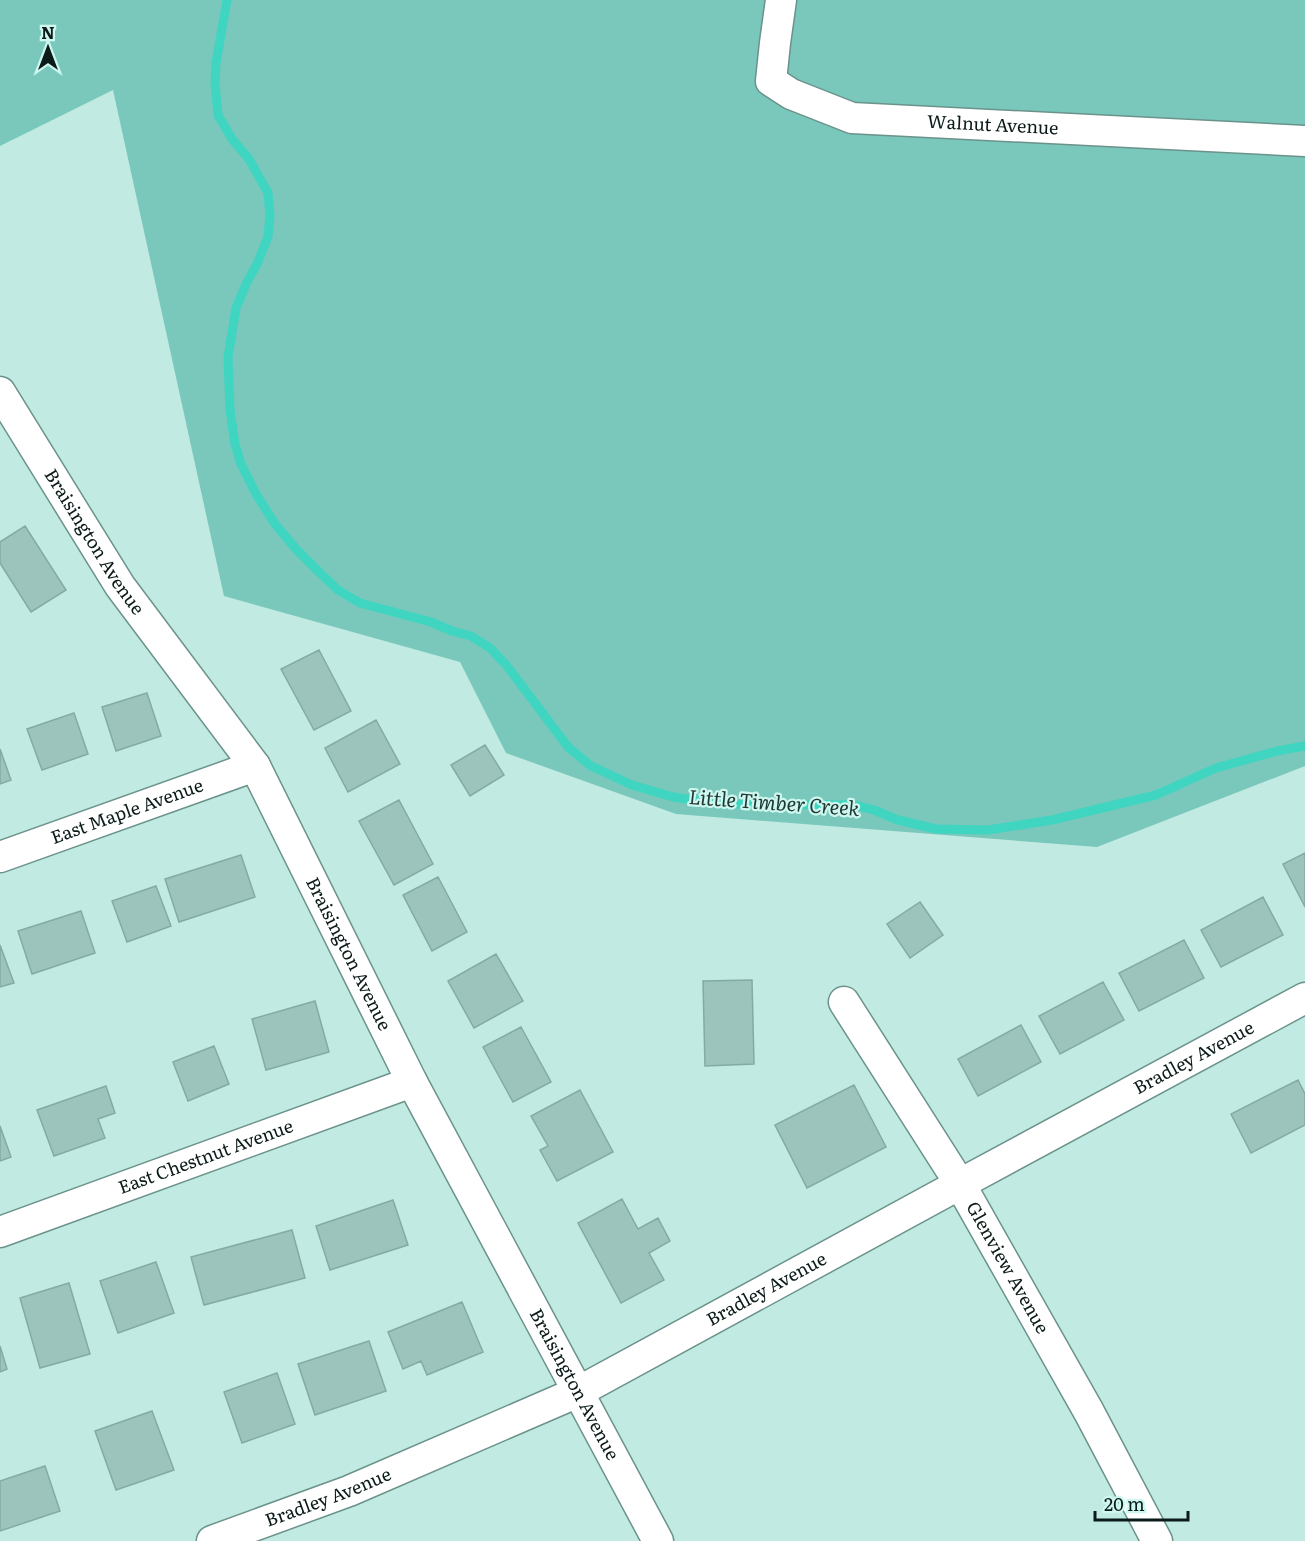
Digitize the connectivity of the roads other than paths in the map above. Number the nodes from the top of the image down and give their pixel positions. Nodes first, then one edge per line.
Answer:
1 (782, 0) edge
2 (1305, 141) edge
3 (0, 392) edge
4 (10, 428) edge
5 (255, 766) junction
6 (0, 857) edge
7 (1305, 998) edge
8 (844, 1002) dead end
9 (412, 1082) junction
10 (960, 1184) junction
11 (0, 1232) edge
12 (578, 1392) junction
13 (231, 1538) edge
14 (658, 1541) edge
15 (1157, 1541) edge

1 - 2 street, Walnut Avenue
3 - 4 street, Braisington Avenue
4 - 5 street, Braisington Avenue
5 - 6 street, East Maple Avenue
5 - 9 street, Braisington Avenue
7 - 10 street, Bradley Avenue
8 - 10 street, Glenview Avenue
9 - 11 street, East Chestnut Avenue
9 - 12 street, Braisington Avenue
10 - 12 street, Bradley Avenue
10 - 15 street, Glenview Avenue
12 - 13 street, Bradley Avenue
12 - 14 street, Braisington Avenue

